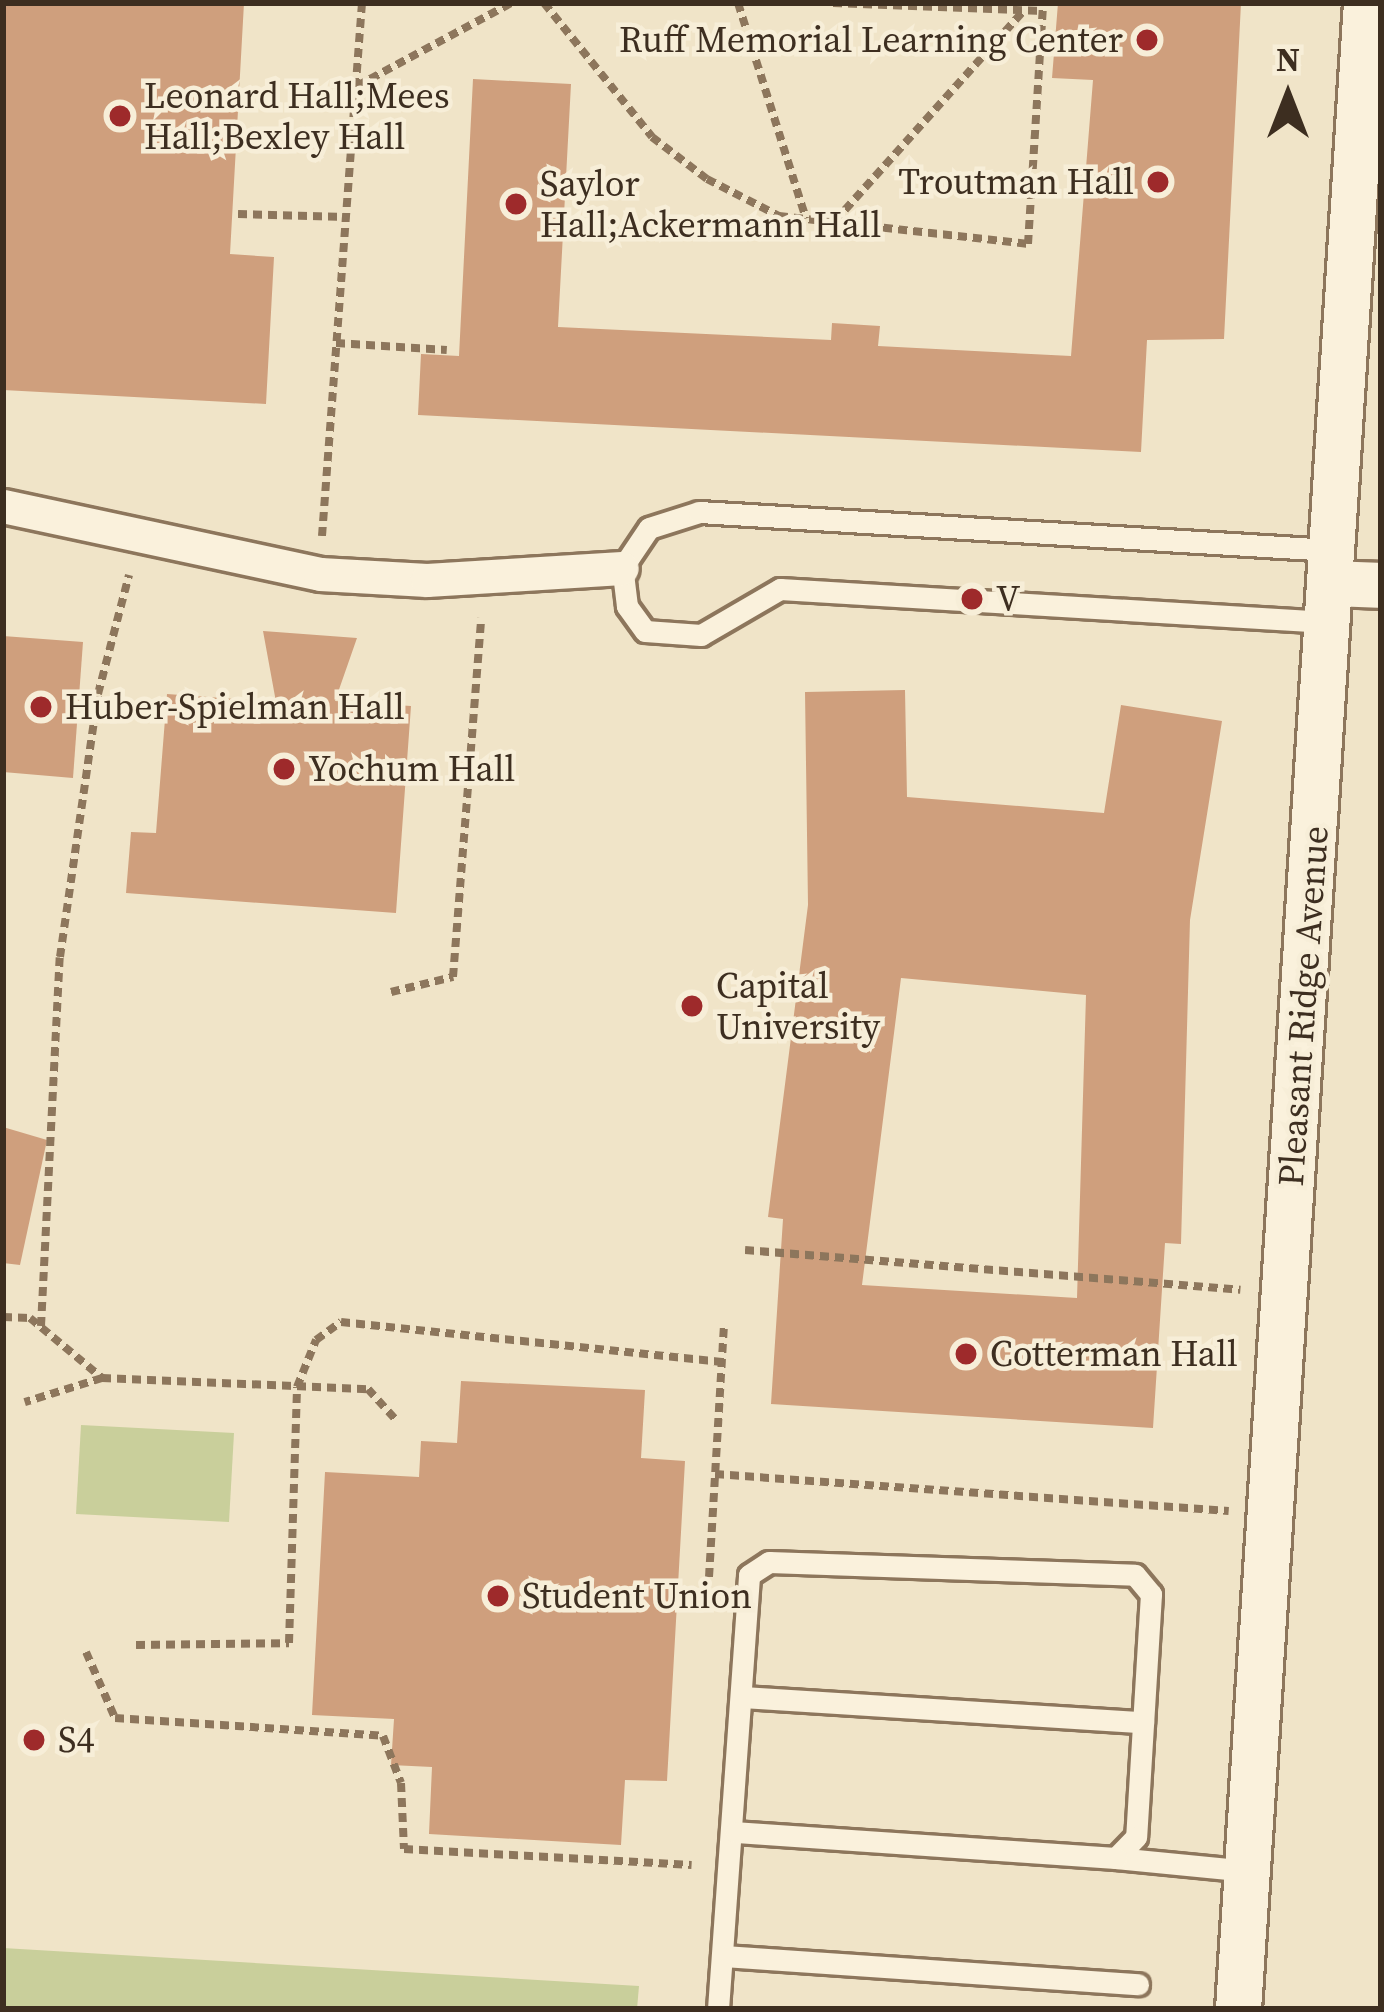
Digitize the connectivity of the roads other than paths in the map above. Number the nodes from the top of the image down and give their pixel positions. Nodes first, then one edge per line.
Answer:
1 (1366, 3) edge
2 (3, 506) edge
3 (622, 568) junction
4 (1330, 585) junction
5 (1381, 585) edge
6 (741, 1696) junction
7 (1143, 1722) junction
8 (736, 1832) junction
9 (1116, 1858) junction
10 (1248, 1871) junction
11 (723, 1956) junction
12 (1138, 1984) dead end
13 (718, 2009) edge
14 (1238, 2009) edge

1 - 4 street, Pleasant Ridge Avenue
2 - 3 street
3 - 4 lane
3 - 4 lane
4 - 5 street
4 - 10 street, Pleasant Ridge Avenue
6 - 7 lane
6 - 7 lane
6 - 8 lane
7 - 9 lane
8 - 9 lane
8 - 11 lane
9 - 10 lane
10 - 14 street, Pleasant Ridge Avenue
11 - 12 lane
11 - 13 lane

